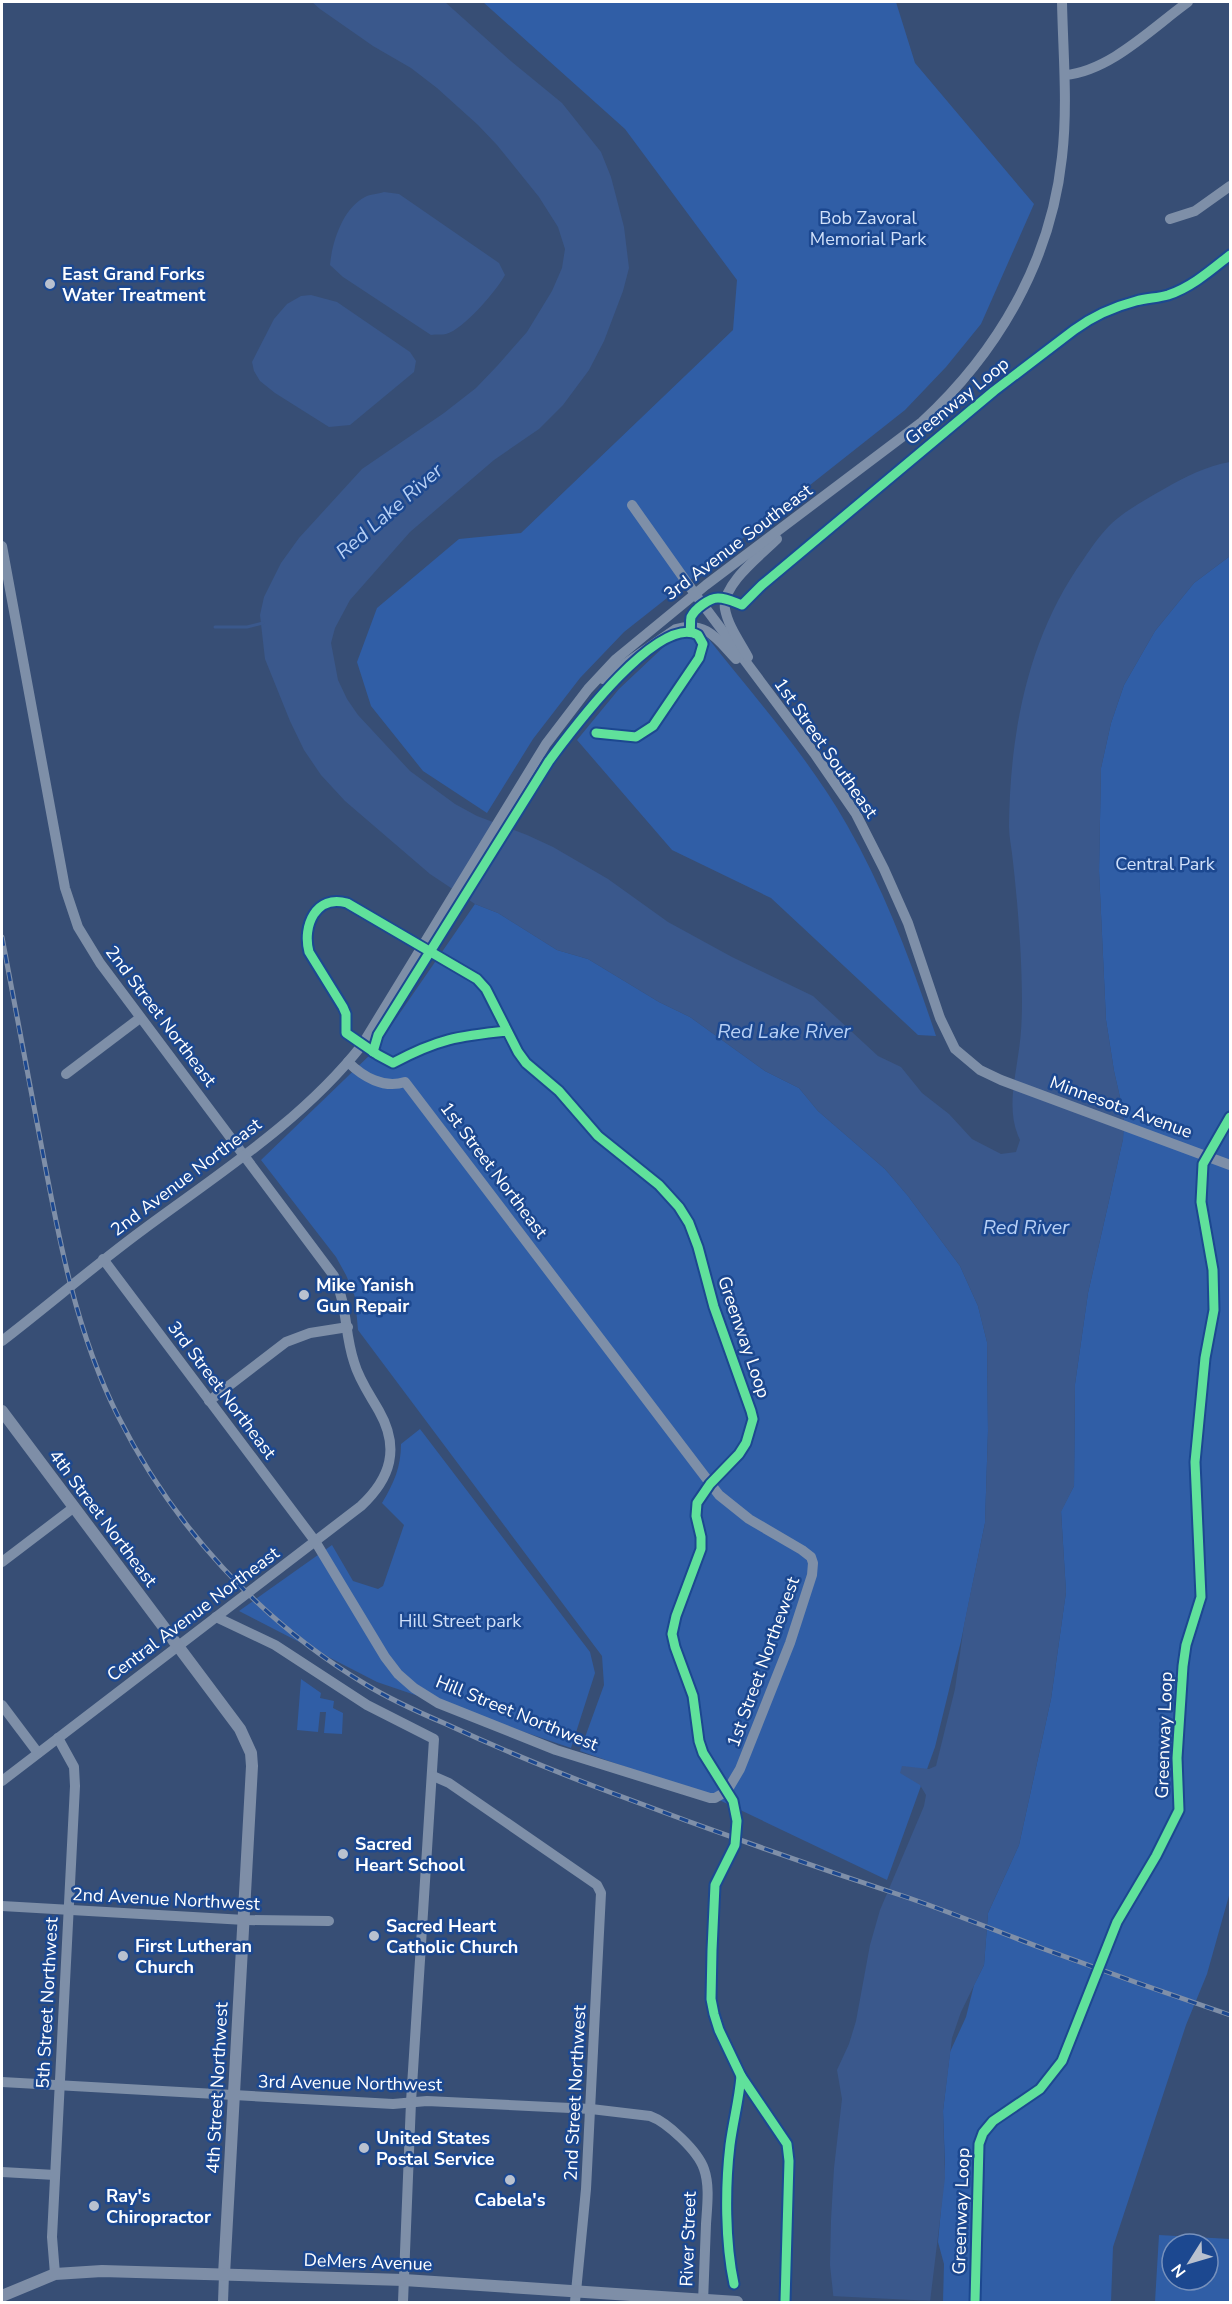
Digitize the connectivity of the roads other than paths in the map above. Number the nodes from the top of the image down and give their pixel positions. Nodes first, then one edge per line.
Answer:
1 (1062, 2) edge
2 (1188, 2) edge
3 (1065, 75) junction
4 (1230, 186) edge
5 (1170, 219) dead end
6 (632, 505) dead end
7 (801, 514) junction
8 (2, 546) edge
9 (695, 594) junction
10 (630, 653) junction
11 (765, 688) junction
12 (140, 1018) junction
13 (373, 1023) joint
14 (348, 1062) junction
15 (66, 1074) dead end
16 (1000, 1080) joint
17 (244, 1155) junction
18 (1230, 1165) edge
19 (103, 1259) junction
20 (348, 1327) junction
21 (2, 1341) edge
22 (209, 1401) junction
23 (2, 1411) edge
24 (390, 1462) joint
25 (73, 1508) junction
26 (315, 1541) junction
27 (811, 1557) joint
28 (2, 1562) edge
29 (216, 1617) junction
30 (178, 1646) junction
31 (2, 1705) edge
32 (58, 1738) junction
33 (38, 1753) junction
34 (433, 1776) junction
35 (2, 1781) edge
36 (710, 1798) joint
37 (2, 1906) edge
38 (68, 1910) junction
39 (245, 1920) junction
40 (329, 1921) dead end
41 (2, 2082) edge
42 (60, 2086) junction
43 (234, 2096) junction
44 (411, 2102) junction
45 (591, 2109) junction
46 (2, 2172) edge
47 (56, 2175) junction
48 (55, 2274) junction
49 (224, 2275) junction
50 (404, 2280) junction
51 (2, 2296) edge
52 (575, 2297) edge
53 (703, 2301) edge
54 (222, 2302) edge
55 (403, 2302) edge
56 (737, 2302) edge

1 - 3 street, 3rd Avenue Southeast
2 - 3 street
3 - 7 street, 3rd Avenue Southeast
4 - 5 street
6 - 9 street, 1st Street Southeast
7 - 9 street, 3rd Avenue Southeast
7 - 11 street
8 - 12 street, 2nd Street Northeast
9 - 10 street, 3rd Avenue Southeast
9 - 11 street, 1st Street Southeast
10 - 11 street
10 - 13 street, 3rd Avenue Southeast
11 - 16 street, 1st Street Southeast
12 - 15 street
12 - 17 street, 2nd Street Northeast
13 - 14 street, 2nd Avenue Northeast
14 - 17 street, 2nd Avenue Northeast
14 - 27 street, 1st Street Northeast
16 - 18 street, Minnesota Avenue
17 - 19 street, 2nd Avenue Northeast
17 - 20 street, 2nd Street Northeast
19 - 21 street, 2nd Avenue Northeast
19 - 22 street, 3rd Street Northeast
20 - 22 street
20 - 24 street, 2nd Street Northeast
22 - 26 street, 3rd Street Northeast
23 - 25 main road, 4th Street Northeast
24 - 26 street, Central Avenue Northeast
25 - 28 street
25 - 30 main road, 4th Street Northeast
26 - 29 street, Central Avenue Northeast
26 - 36 street, Hill Street Northwest
27 - 36 street, 1st Street Northewest
29 - 30 street, Central Avenue Northeast
29 - 34 street
30 - 32 street, Central Avenue Northeast
30 - 39 main road, 4th Street Northwest
31 - 33 street
32 - 33 street, Central Avenue Northeast
32 - 38 street, 5th Street Northwest
33 - 35 street, Central Avenue Northeast
34 - 44 street
34 - 45 street, 2nd Street Northwest
37 - 38 street, 2nd Avenue Northwest
38 - 39 street, 2nd Avenue Northwest
38 - 42 street, 5th Street Northwest
39 - 40 street, 2nd Avenue Northwest
39 - 43 main road, 4th Street Northwest
41 - 42 street, 3rd Avenue Northwest
42 - 43 street, 3rd Avenue Northwest
42 - 47 street, 5th Street Northwest
43 - 44 street, 3rd Avenue Northwest
43 - 49 main road, 4th Street Northwest
44 - 45 street, 3rd Avenue Northwest
44 - 50 street
45 - 52 street, 2nd Street Northwest
45 - 53 street, River Street
46 - 47 street
47 - 48 street, 5th Street Northwest
48 - 49 main road, DeMers Avenue
48 - 51 main road, DeMers Avenue
49 - 50 main road, DeMers Avenue
49 - 54 street, 4th Street Northwest
50 - 52 main road, DeMers Avenue
50 - 55 street
52 - 53 main road, DeMers Avenue
53 - 56 main road, DeMers Avenue

